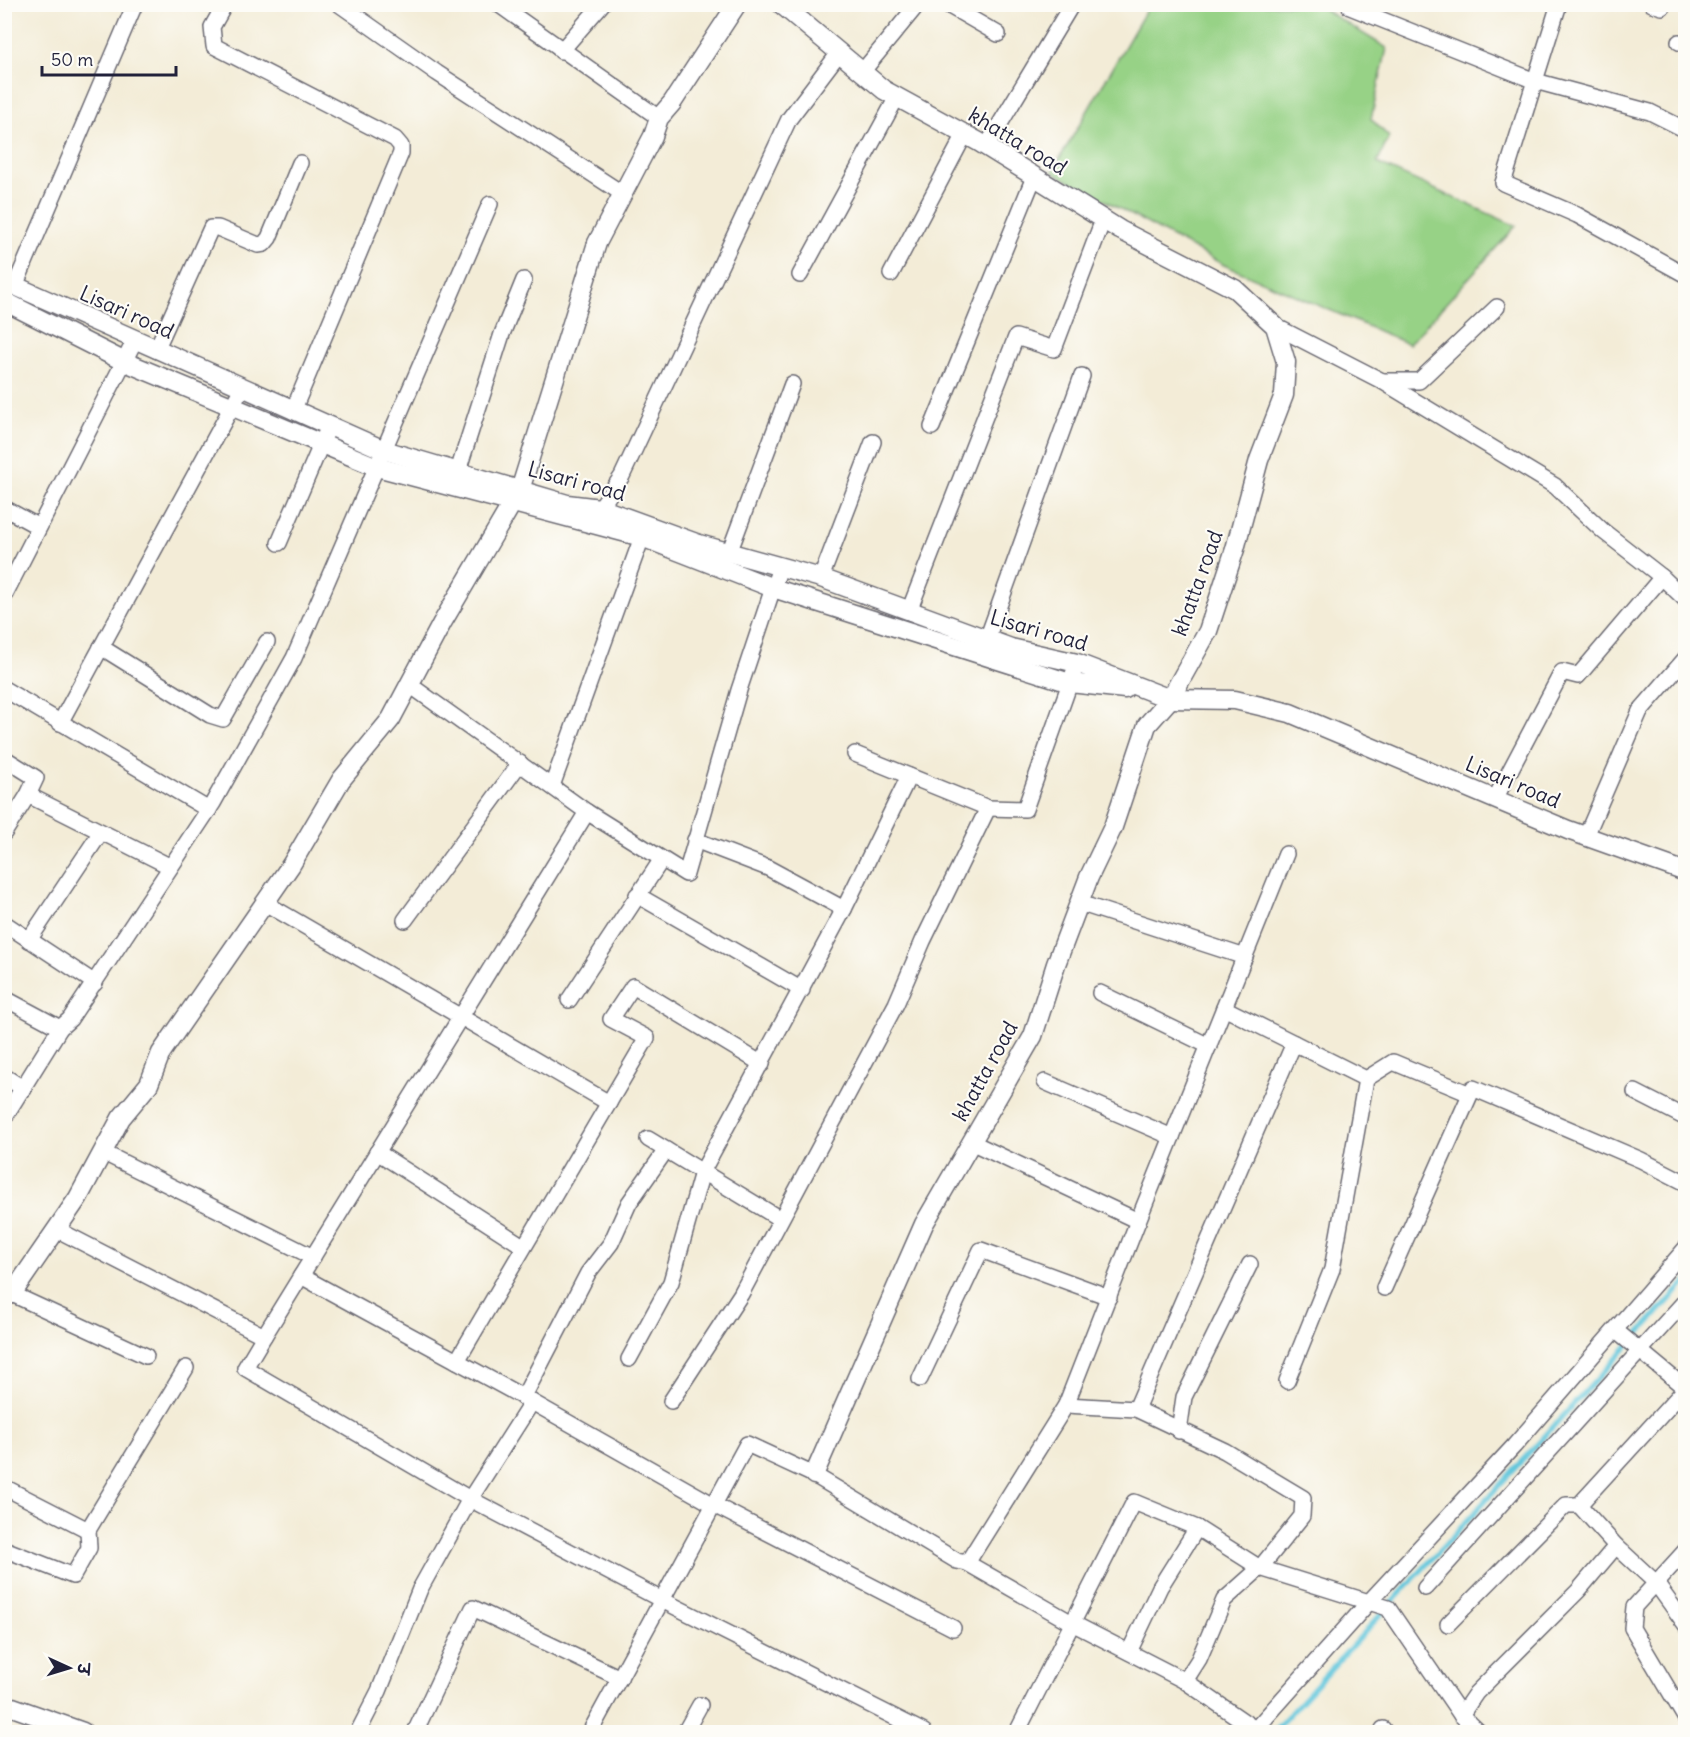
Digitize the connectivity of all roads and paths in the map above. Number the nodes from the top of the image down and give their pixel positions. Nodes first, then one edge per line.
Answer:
1 (135, 4) edge
2 (225, 4) edge
3 (339, 4) edge
4 (498, 4) edge
5 (602, 4) edge
6 (737, 4) edge
7 (781, 4) edge
8 (918, 4) edge
9 (946, 4) edge
10 (1072, 4) edge
11 (1352, 4) edge
12 (1559, 4) edge
13 (998, 34) dead end
14 (561, 51) junction
15 (838, 53) junction
16 (861, 72) junction
17 (1535, 81) junction
18 (897, 97) junction
19 (659, 118) junction
20 (1686, 130) edge
21 (965, 134) junction
22 (986, 147) junction
23 (300, 163) dead end
24 (1034, 177) junction
25 (623, 194) junction
26 (490, 204) dead end
27 (1103, 220) junction
28 (891, 274) dead end
29 (800, 275) dead end
30 (1686, 276) edge
31 (524, 280) dead end
32 (8, 289) edge
33 (1497, 307) dead end
34 (1275, 326) junction
35 (135, 340) junction
36 (156, 350) junction
37 (123, 361) junction
38 (1082, 376) dead end
39 (1382, 381) junction
40 (792, 384) dead end
41 (242, 388) junction
42 (232, 406) junction
43 (294, 411) junction
44 (329, 426) junction
45 (932, 427) dead end
46 (873, 442) dead end
47 (322, 444) junction
48 (381, 458) junction
49 (458, 471) junction
50 (516, 496) junction
51 (4, 508) edge
52 (600, 508) junction
53 (39, 527) junction
54 (644, 531) junction
55 (279, 543) dead end
56 (729, 553) junction
57 (780, 567) junction
58 (1662, 577) junction
59 (821, 578) junction
60 (773, 588) junction
61 (4, 596) edge
62 (1686, 600) edge
63 (909, 610) junction
64 (987, 639) junction
65 (267, 642) dead end
66 (101, 647) junction
67 (1686, 658) edge
68 (1077, 663) junction
69 (1070, 683) junction
70 (410, 685) junction
71 (4, 689) edge
72 (1151, 692) junction
73 (1170, 699) junction
74 (60, 723) junction
75 (855, 754) dead end
76 (4, 758) edge
77 (520, 763) junction
78 (909, 776) junction
79 (552, 786) junction
80 (28, 795) junction
81 (1495, 799) junction
82 (988, 808) junction
83 (209, 810) junction
84 (587, 812) junction
85 (100, 832) junction
86 (4, 833) edge
87 (1586, 836) junction
88 (695, 840) junction
89 (1286, 854) dead end
90 (662, 859) junction
91 (169, 866) junction
92 (1686, 872) edge
93 (637, 895) junction
94 (265, 903) junction
95 (1079, 903) junction
96 (844, 909) junction
97 (405, 920) dead end
98 (4, 923) edge
99 (29, 940) junction
100 (1245, 957) junction
101 (95, 983) junction
102 (802, 990) junction
103 (1100, 993) dead end
104 (4, 998) edge
105 (569, 1000) dead end
106 (1224, 1008) junction
107 (461, 1016) junction
108 (60, 1028) junction
109 (1294, 1043) junction
110 (1209, 1046) junction
111 (762, 1064) junction
112 (4, 1076) edge
113 (1366, 1079) junction
114 (1045, 1082) dead end
115 (24, 1089) junction
116 (1635, 1092) dead end
117 (1470, 1094) junction
118 (609, 1103) junction
119 (4, 1118) edge
120 (1686, 1118) edge
121 (1172, 1137) junction
122 (648, 1139) dead end
123 (971, 1142) junction
124 (666, 1150) junction
125 (102, 1152) junction
126 (377, 1152) junction
127 (702, 1172) junction
128 (1686, 1183) edge
129 (780, 1219) junction
130 (1138, 1221) junction
131 (56, 1229) junction
132 (523, 1246) junction
133 (1684, 1252) edge
134 (313, 1257) junction
135 (1250, 1264) dead end
136 (301, 1276) junction
137 (1384, 1288) dead end
138 (8, 1292) edge
139 (1109, 1297) junction
140 (1686, 1300) edge
141 (1615, 1330) junction
142 (264, 1336) junction
143 (1641, 1350) junction
144 (146, 1356) dead end
145 (629, 1359) dead end
146 (457, 1361) junction
147 (186, 1368) dead end
148 (920, 1379) dead end
149 (1287, 1381) dead end
150 (1685, 1388) edge
151 (528, 1400) junction
152 (671, 1401) dead end
153 (1066, 1405) junction
154 (1136, 1410) junction
155 (1179, 1431) junction
156 (814, 1475) junction
157 (4, 1488) edge
158 (470, 1499) junction
159 (714, 1504) junction
160 (1578, 1505) junction
161 (1197, 1528) junction
162 (88, 1530) junction
163 (1616, 1546) junction
164 (4, 1549) edge
165 (1686, 1550) edge
166 (967, 1563) junction
167 (1260, 1568) junction
168 (1655, 1582) junction
169 (1425, 1588) dead end
170 (662, 1600) junction
171 (1369, 1602) junction
172 (1072, 1623) junction
173 (1448, 1624) dead end
174 (1686, 1625) edge
175 (953, 1628) dead end
176 (1129, 1652) junction
177 (620, 1678) junction
178 (1185, 1681) junction
179 (4, 1704) edge
180 (700, 1705) dead end
181 (1461, 1715) junction
182 (1686, 1719) edge
183 (83, 1732) edge
184 (358, 1732) edge
185 (415, 1732) edge
186 (590, 1732) edge
187 (685, 1732) edge
188 (924, 1732) edge
189 (1017, 1732) edge
190 (1256, 1732) edge
191 (1479, 1732) edge

1 - 32 street
2 - 43 street
3 - 25 street
4 - 14 street
5 - 14 street
6 - 19 street
7 - 15 street, khatta road
8 - 16 street
9 - 13 street
10 - 22 street
11 - 17 street
12 - 17 street
14 - 19 street
15 - 16 street, khatta road
15 - 52 street
16 - 18 street, khatta road
17 - 20 street
17 - 30 street
18 - 21 street, khatta road
18 - 29 street
19 - 25 street
21 - 22 street, khatta road
21 - 28 street
22 - 24 street, khatta road
23 - 36 street
24 - 27 street, khatta road
24 - 45 street
25 - 50 street
26 - 48 street
27 - 34 street, khatta road
27 - 63 street
31 - 49 street
32 - 35 street, Lisari road
32 - 37 street, Lisari road
33 - 39 street
34 - 39 street
34 - 73 street, khatta road
35 - 36 street, Lisari road
35 - 37 street
36 - 41 street, Lisari road
37 - 42 street, Lisari road
37 - 53 street
38 - 64 street
39 - 58 street
40 - 56 street
41 - 42 street
41 - 43 street, Lisari road
42 - 47 street, Lisari road
42 - 66 street
43 - 44 street, Lisari road
44 - 47 street
44 - 48 street, Lisari road
46 - 59 street
47 - 48 street, Lisari road
47 - 55 street
48 - 49 street, Lisari road
48 - 50 street, Lisari road
48 - 83 street
49 - 50 street, Lisari road
50 - 52 street, Lisari road
50 - 54 street, Lisari road
50 - 70 street
51 - 53 street
52 - 54 street, Lisari road
53 - 61 street
54 - 56 street, Lisari road
54 - 60 street, Lisari road
54 - 79 street
56 - 57 street, Lisari road
57 - 59 street, Lisari road
57 - 60 street
58 - 62 street
58 - 81 street
59 - 63 street, Lisari road
60 - 69 street, Lisari road
60 - 88 street
63 - 64 street, Lisari road
64 - 68 street, Lisari road
65 - 66 street
66 - 74 street
67 - 87 street
68 - 69 street
68 - 72 street, Lisari road
69 - 72 street, Lisari road
69 - 82 street
70 - 77 street
70 - 94 street
71 - 74 street
72 - 73 street, Lisari road
73 - 81 street, Lisari road
73 - 95 street, khatta road
74 - 83 street
75 - 78 street
76 - 80 street
77 - 79 street
77 - 97 street
78 - 82 street
78 - 96 street
79 - 84 street
80 - 85 street
80 - 86 street
81 - 87 street, Lisari road
82 - 129 street
83 - 91 street
84 - 90 street
84 - 107 street
85 - 91 street
85 - 99 street
87 - 92 street, Lisari road
88 - 90 street
88 - 96 street
89 - 100 street
90 - 93 street
91 - 101 street
93 - 102 street
93 - 105 street
94 - 107 street
94 - 125 street
95 - 100 street
95 - 123 street, khatta road
96 - 102 street
98 - 99 street
99 - 101 street
100 - 106 street
101 - 108 street
102 - 111 street
103 - 110 street
104 - 108 street
106 - 109 street
106 - 110 street
107 - 118 street
107 - 126 street
108 - 115 street
109 - 113 street
109 - 154 street
110 - 121 street
111 - 118 street
111 - 127 street
112 - 115 street
113 - 117 street
113 - 149 street
114 - 121 street
115 - 119 street
116 - 120 street
117 - 128 street
117 - 137 street
118 - 132 street
121 - 130 street
122 - 124 street
123 - 130 street
123 - 156 street, khatta road
124 - 127 street
124 - 151 street
125 - 131 street
125 - 134 street
126 - 132 street
126 - 134 street
127 - 129 street
127 - 145 street
129 - 152 street
130 - 139 street
131 - 138 street
131 - 142 street
132 - 146 street
133 - 141 street
134 - 136 street
135 - 155 street
136 - 142 street
136 - 146 street
138 - 144 street
139 - 148 street
139 - 153 street
140 - 143 street
141 - 143 street
141 - 171 street
142 - 158 street
143 - 150 street
143 - 169 street
146 - 151 street
147 - 162 street
150 - 160 street
151 - 158 street
151 - 159 street
153 - 154 street
153 - 166 street
154 - 155 street
155 - 167 street
156 - 159 street
156 - 166 street
157 - 162 street
158 - 170 street
158 - 184 street
159 - 170 street
159 - 175 street
160 - 163 street
160 - 173 street
161 - 167 street
161 - 172 street
161 - 176 street
162 - 164 street
163 - 168 street
163 - 181 street
165 - 168 street
166 - 172 street
167 - 171 street
167 - 178 street
168 - 174 street
168 - 182 street
170 - 177 street
170 - 188 street
171 - 181 street
171 - 190 street
172 - 176 street
172 - 189 street
176 - 178 street
177 - 185 street
177 - 186 street
178 - 190 street
179 - 183 street
180 - 187 street
181 - 191 street

